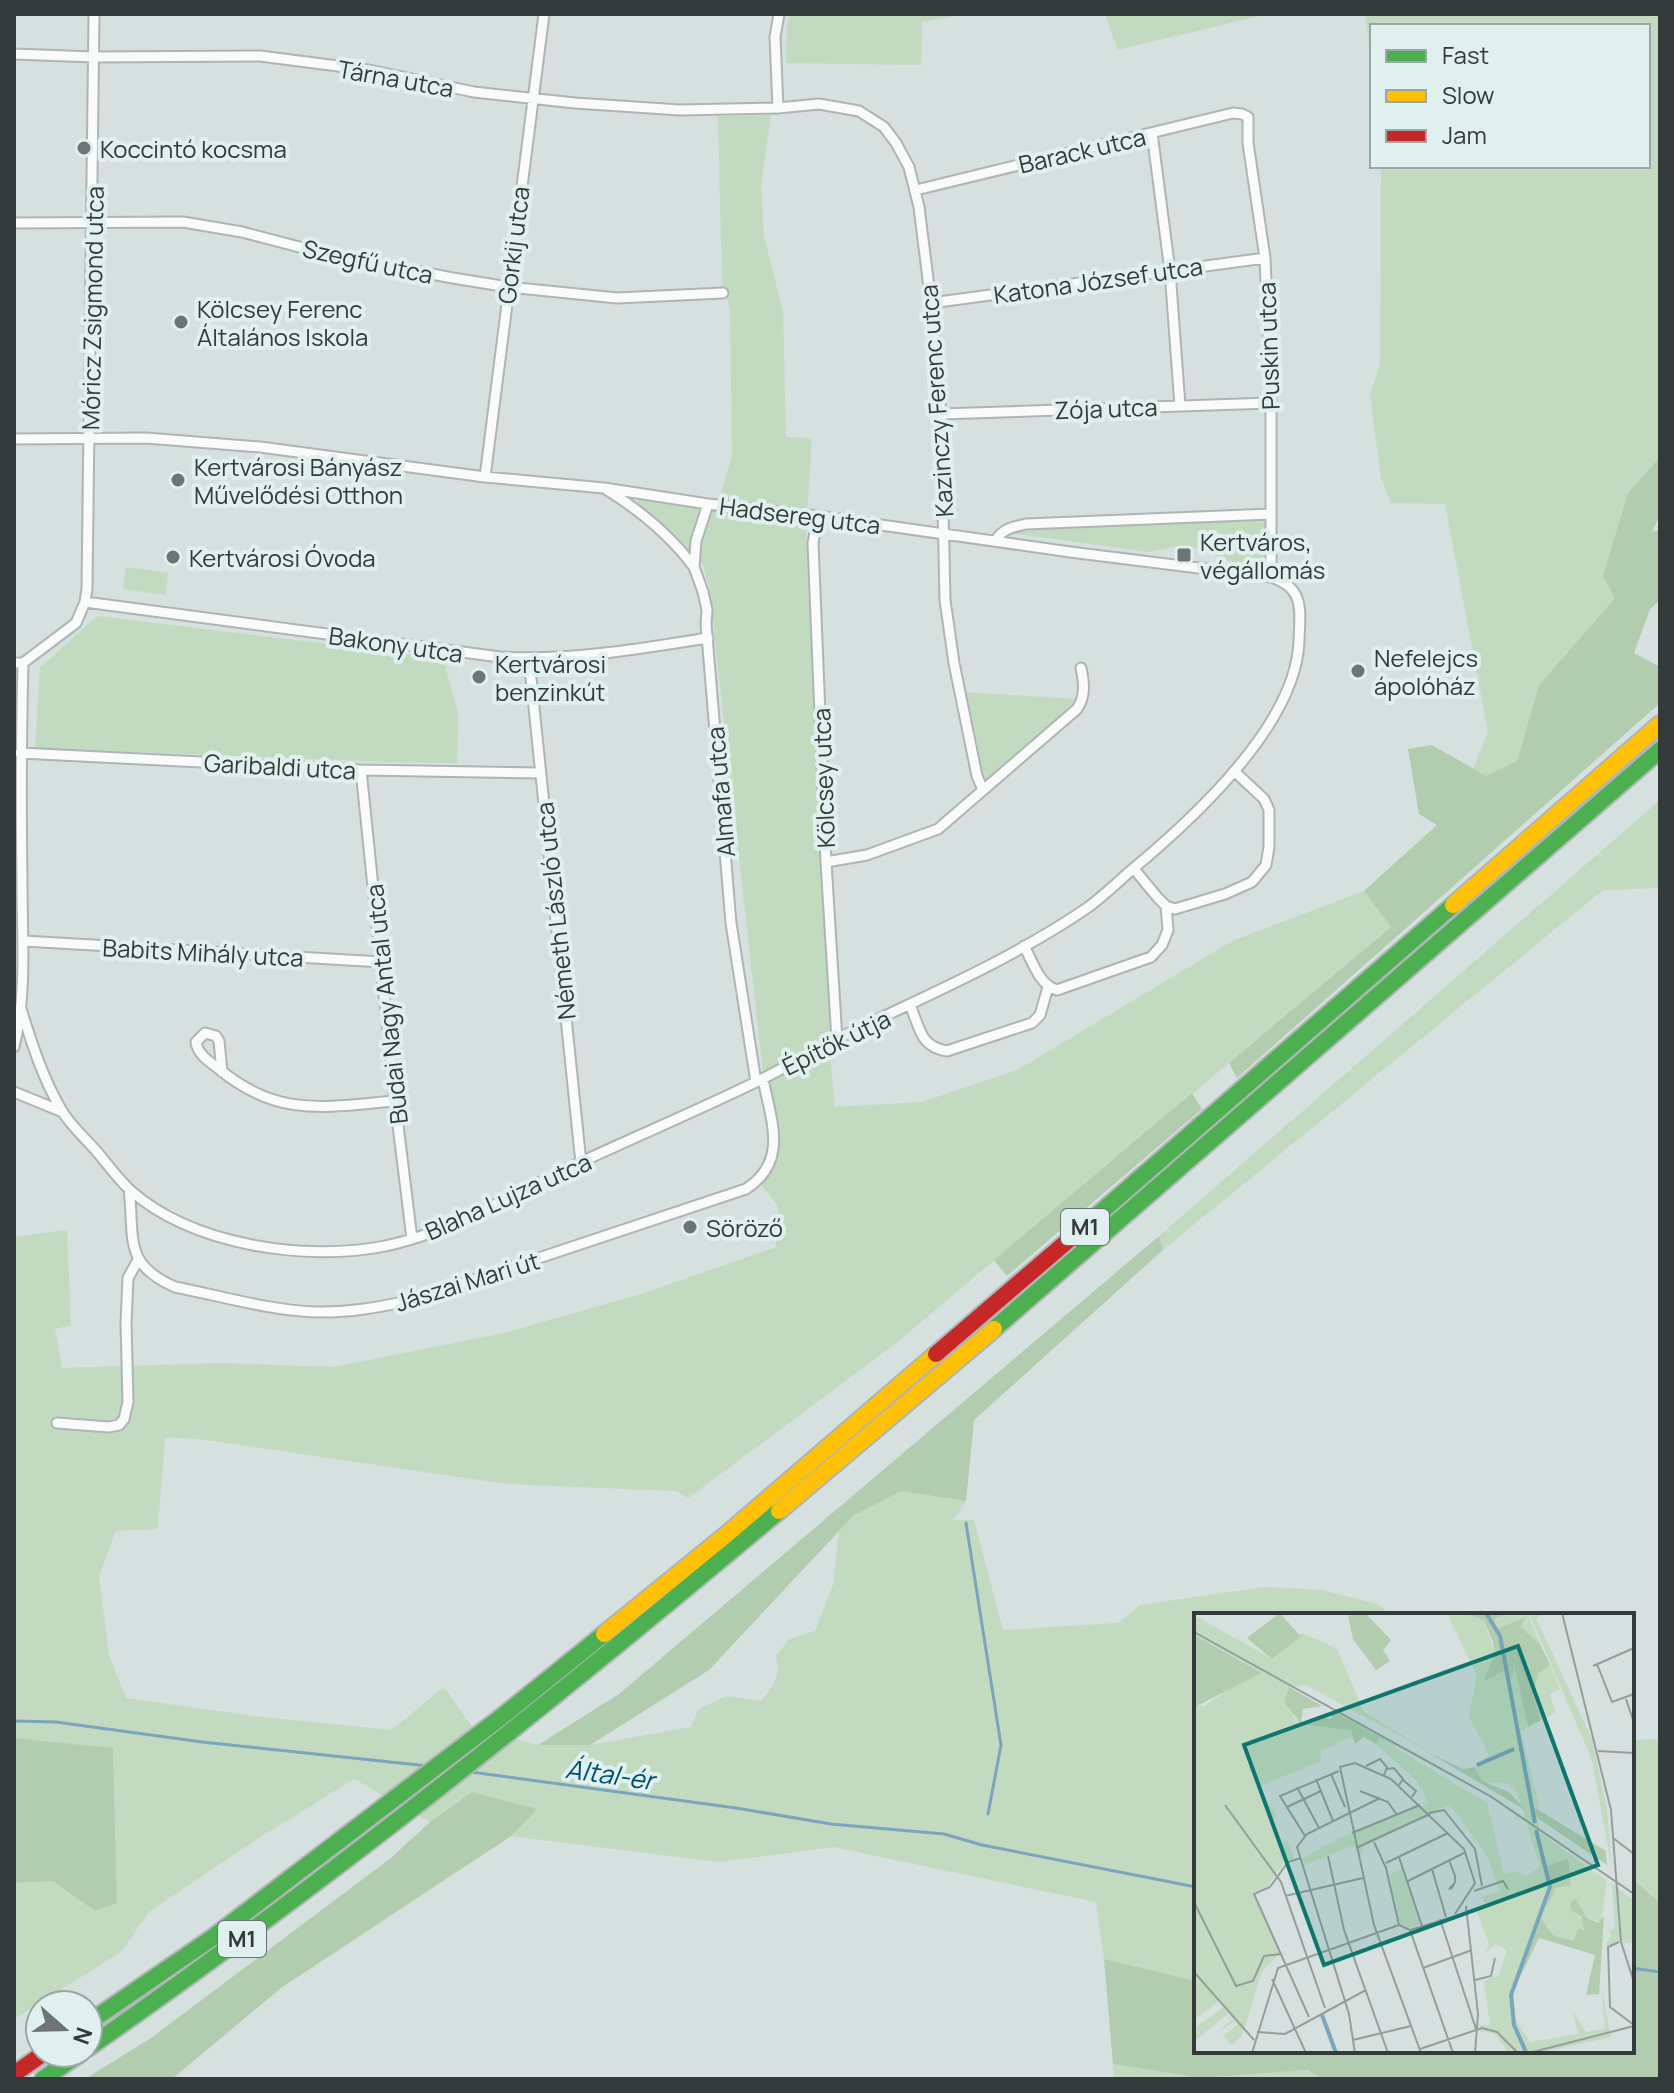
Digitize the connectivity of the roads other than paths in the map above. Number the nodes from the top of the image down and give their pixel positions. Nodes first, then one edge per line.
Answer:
1 (94, 14) edge
2 (544, 14) edge
3 (779, 14) edge
4 (14, 54) edge
5 (94, 57) junction
6 (532, 98) junction
7 (778, 108) junction
8 (1248, 117) joint
9 (1152, 133) junction
10 (916, 190) junction
11 (93, 222) junction
12 (14, 223) edge
13 (1265, 258) junction
14 (1170, 271) junction
15 (508, 287) junction
16 (723, 293) dead end
17 (931, 303) junction
18 (1271, 403) junction
19 (1180, 406) junction
20 (941, 414) junction
21 (14, 439) edge
22 (90, 439) junction
23 (485, 477) junction
24 (604, 488) junction
25 (708, 504) junction
26 (1271, 514) junction
27 (818, 516) junction
28 (944, 534) junction
29 (996, 540) junction
30 (694, 567) junction
31 (1271, 577) junction
32 (1285, 582) joint
33 (85, 602) junction
34 (708, 638) junction
35 (529, 659) junction
36 (18, 663) edge
37 (1081, 668) dead end
38 (1660, 724) edge
39 (1660, 750) edge
40 (20, 753) junction
41 (361, 770) junction
42 (1234, 771) junction
43 (540, 773) junction
44 (983, 790) junction
45 (826, 862) junction
46 (1134, 869) junction
47 (18, 890) edge
48 (1166, 906) junction
49 (24, 941) junction
50 (1024, 946) junction
51 (382, 962) junction
52 (1048, 987) junction
53 (910, 1005) junction
54 (21, 1009) junction
55 (837, 1040) junction
56 (14, 1047) edge
57 (222, 1072) dead end
58 (760, 1080) junction
59 (14, 1092) edge
60 (395, 1101) junction
61 (63, 1112) junction
62 (581, 1163) junction
63 (129, 1189) junction
64 (412, 1239) junction
65 (138, 1260) junction
66 (57, 1423) dead end
67 (104, 2012) edge
68 (104, 2037) edge

1 - 5 street, Móricz Zsigmond utca
2 - 6 street, Gorkij utca
3 - 7 street
4 - 5 street, Tárna utca
5 - 6 street, Tárna utca
5 - 11 street, Móricz Zsigmond utca
6 - 7 street, Tárna utca
6 - 15 street, Gorkij utca
7 - 10 street, Kazinczy Ferenc utca
8 - 9 street, Barack utca
8 - 13 street, Puskin utca
9 - 10 street, Barack utca
9 - 14 street
10 - 17 street, Kazinczy Ferenc utca
11 - 12 street, Szegfű utca
11 - 15 street, Szegfű utca
11 - 22 street, Móricz Zsigmond utca
13 - 14 street, Katona József utca
13 - 18 street, Puskin utca
14 - 17 street, Katona József utca
14 - 19 street
15 - 16 street, Szegfű utca
15 - 23 street, Gorkij utca
17 - 20 street, Kazinczy Ferenc utca
18 - 19 street, Zója utca
18 - 26 street, Puskin utca
19 - 20 street, Zója utca
20 - 28 street, Kazinczy Ferenc utca
21 - 22 street, Hadsereg utca
22 - 23 street, Hadsereg utca
22 - 33 street, Móricz Zsigmond utca
23 - 24 street, Hadsereg utca
24 - 25 street, Hadsereg utca
24 - 30 street, Hadsereg utca
25 - 27 street, Hadsereg utca
25 - 30 street, Almafa utca
26 - 29 street
26 - 31 street, Puskin utca
27 - 28 street, Hadsereg utca
27 - 45 street, Kölcsey utca
28 - 29 street, Hadsereg utca
28 - 44 street, Kazinczy Ferenc utca
29 - 31 street, Hadsereg utca
30 - 34 street, Almafa utca
31 - 32 street, Hadsereg utca
32 - 42 street, Építők útja
33 - 35 street, Bakony utca
33 - 36 street
34 - 35 street, Bakony utca
34 - 58 street, Almafa utca
35 - 43 street, Németh László utca
36 - 40 street, Blaha Lujza utca
37 - 44 street
38 - 67 highway, M1
39 - 68 highway, M1
40 - 41 street, Garibaldi utca
40 - 47 street, Blaha Lujza utca
41 - 43 street, Garibaldi utca
41 - 51 street, Budai Nagy Antal utca
42 - 46 street, Építők útja
42 - 48 street
43 - 62 street, Németh László utca
44 - 45 street
45 - 55 street, Kölcsey utca
46 - 48 street
46 - 50 street, Építők útja
47 - 49 street, Blaha Lujza utca
48 - 52 street
49 - 51 street, Babits Mihály utca
49 - 54 street, Blaha Lujza utca
50 - 52 street
50 - 53 street, Építők útja
51 - 60 street, Budai Nagy Antal utca
52 - 53 street, Építők útja
53 - 55 street, Építők útja
54 - 56 street, Blaha Lujza utca
54 - 61 street, Blaha Lujza utca
55 - 58 street, Építők útja
57 - 60 street
58 - 62 street, Blaha Lujza utca
58 - 65 street, Jászai Mari út
59 - 61 street
60 - 64 street, Budai Nagy Antal utca
61 - 63 street, Blaha Lujza utca
62 - 64 street, Blaha Lujza utca
63 - 64 street, Blaha Lujza utca
63 - 65 street
65 - 66 street

